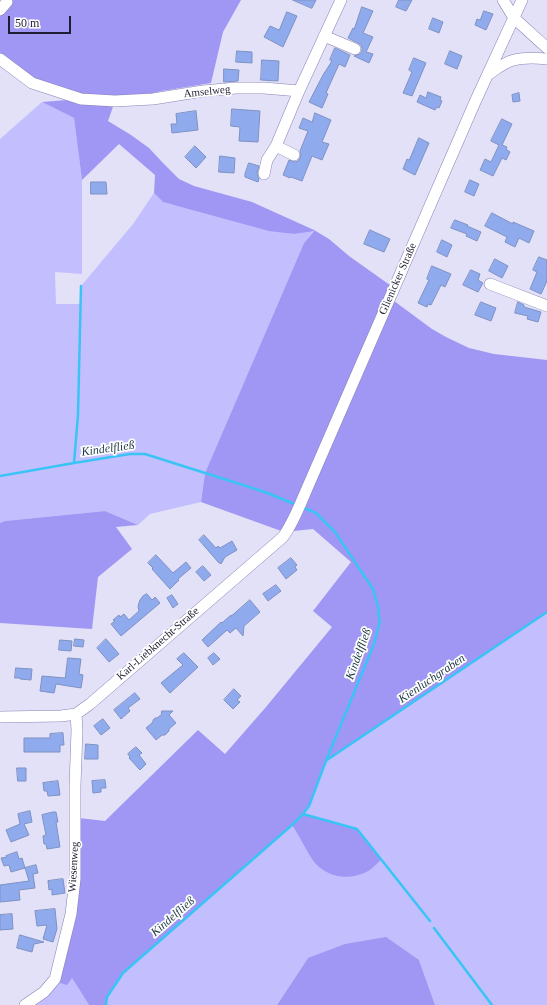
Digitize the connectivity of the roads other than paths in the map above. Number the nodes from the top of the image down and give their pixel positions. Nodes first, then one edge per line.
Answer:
1 (341, 0) edge
2 (503, 0) edge
3 (522, 0) edge
4 (514, 18) junction
5 (324, 36) junction
6 (547, 48) edge
7 (355, 49) dead end
8 (0, 59) edge
9 (547, 59) edge
10 (488, 75) junction
11 (299, 91) junction
12 (276, 146) junction
13 (294, 155) dead end
14 (264, 174) dead end
15 (490, 284) dead end
16 (547, 306) edge
17 (293, 520) joint
18 (76, 714) junction
19 (0, 717) edge
20 (25, 1005) edge

1 - 5 street
2 - 4 street
3 - 4 street
4 - 6 street
4 - 10 street, Glienicker Straße
5 - 7 street
5 - 11 street
8 - 11 street, Amselweg
9 - 10 street
10 - 17 street, Glienicker Straße
11 - 12 street
12 - 13 street
12 - 14 street
15 - 16 street
17 - 18 street, Karl-Liebknecht-Straße
18 - 19 street
18 - 20 street, Wiesenweg

